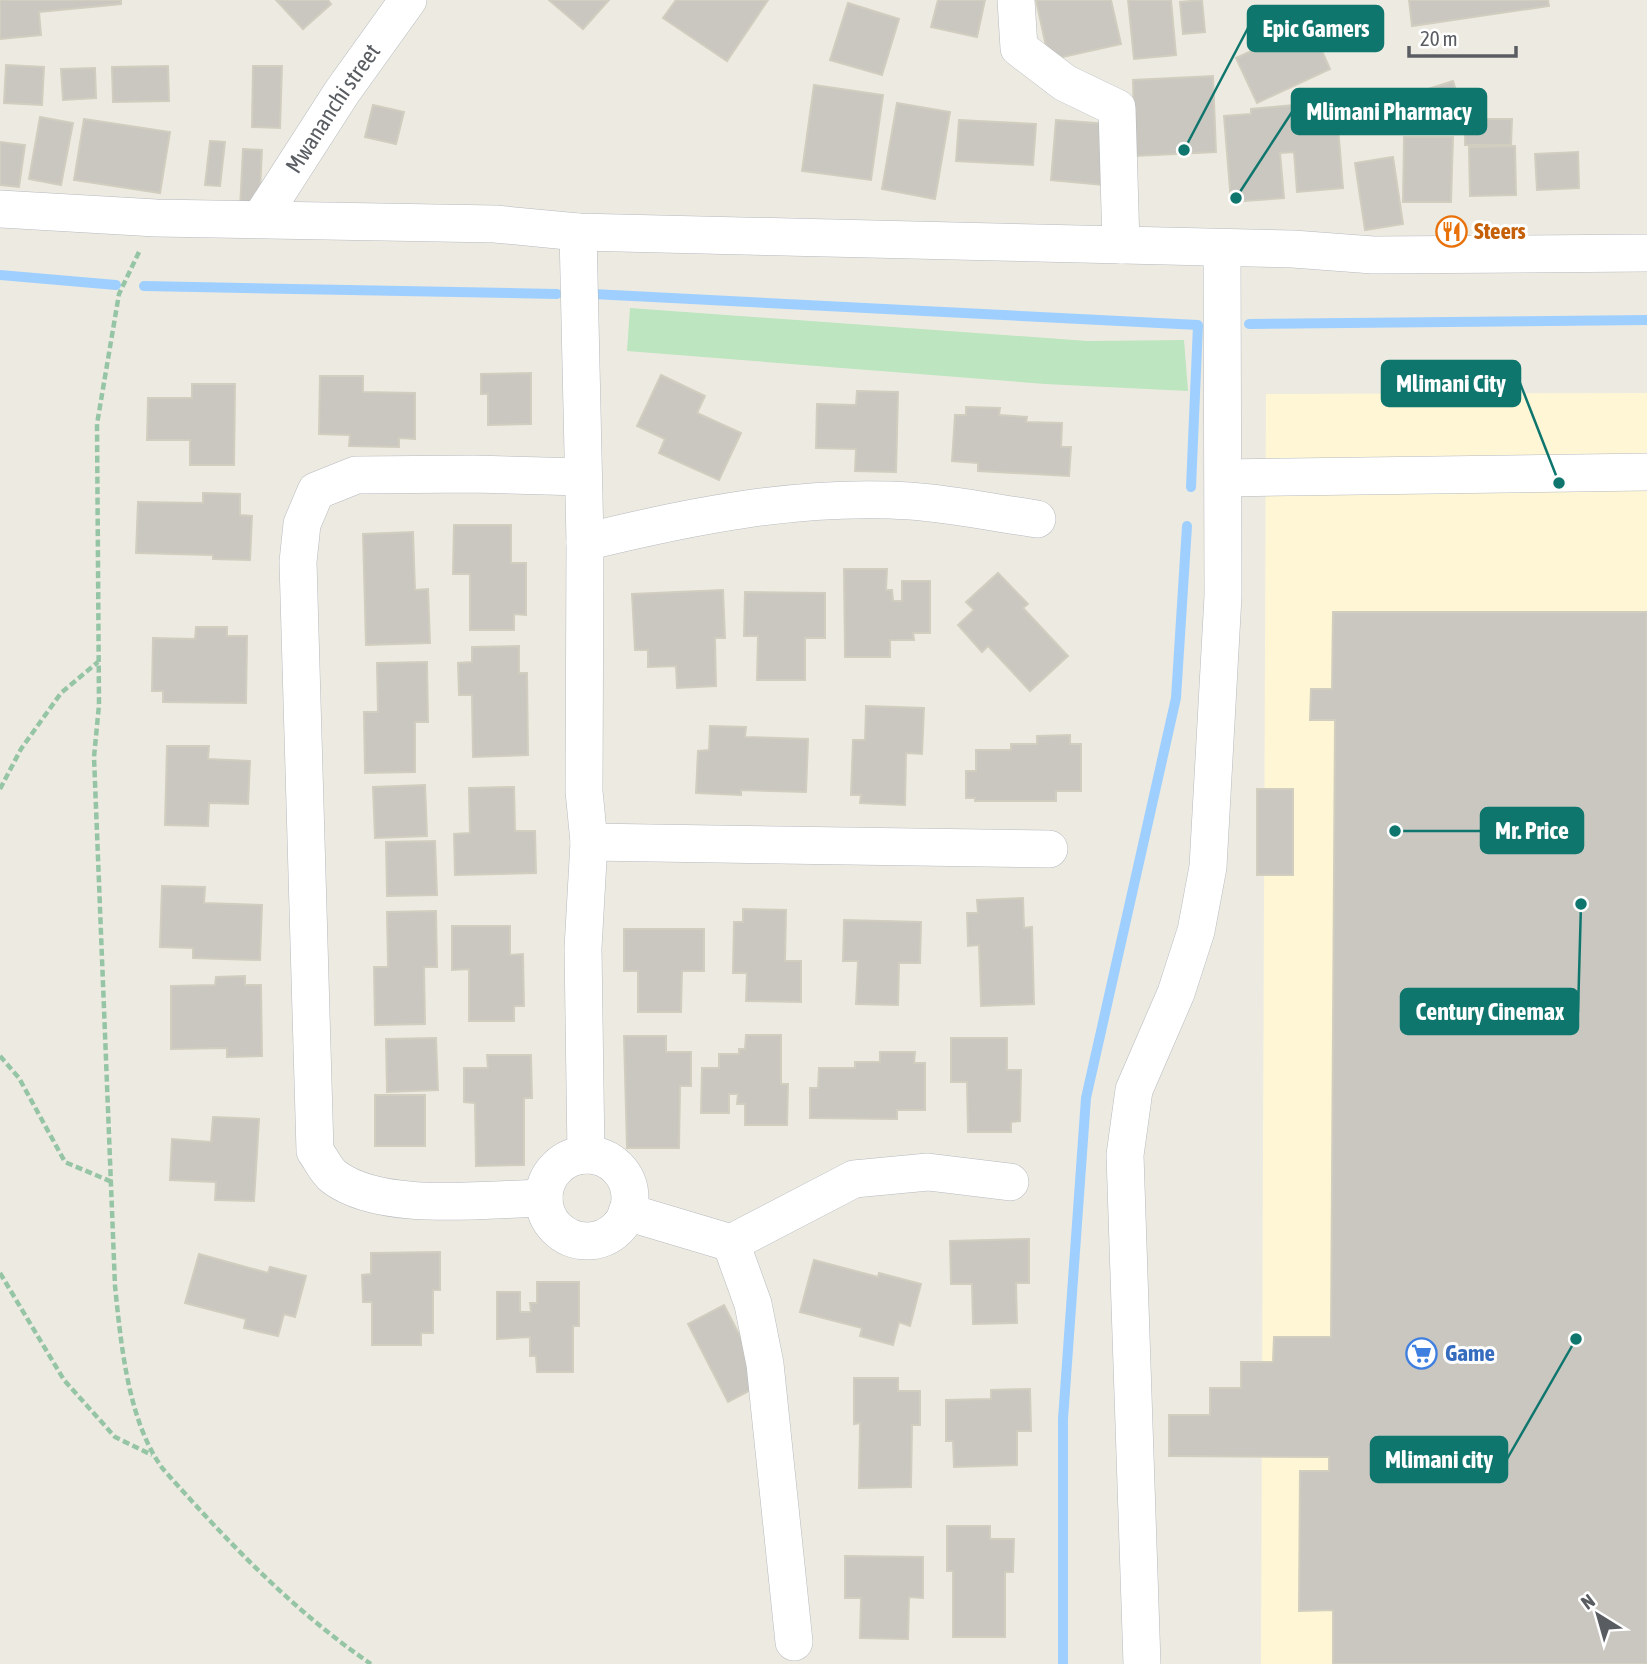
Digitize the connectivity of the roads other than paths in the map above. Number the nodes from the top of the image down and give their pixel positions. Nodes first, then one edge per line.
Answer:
1 (408, 0) edge
2 (1016, 0) edge
3 (0, 209) edge
4 (261, 218) junction
5 (578, 232) junction
6 (1121, 245) junction
7 (1222, 248) junction
8 (1647, 253) edge
9 (1647, 472) edge
10 (582, 477) junction
11 (1224, 478) junction
12 (1037, 519) dead end
13 (585, 542) junction
14 (589, 842) junction
15 (1049, 849) dead end
16 (586, 1155) junction
17 (1010, 1182) dead end
18 (544, 1198) junction
19 (627, 1212) junction
20 (731, 1242) junction
21 (794, 1642) dead end
22 (1142, 1664) edge

1 - 4 street, Mwananchi street
2 - 6 street
3 - 4 street
4 - 5 street
5 - 6 street
5 - 10 street
6 - 7 street
7 - 8 street
7 - 11 street
9 - 11 street
10 - 13 street
10 - 18 street
11 - 22 street
12 - 13 street
13 - 14 street
14 - 15 street
14 - 16 street
16 - 18 street
16 - 19 street
17 - 20 street
18 - 19 street
19 - 20 street
20 - 21 street

